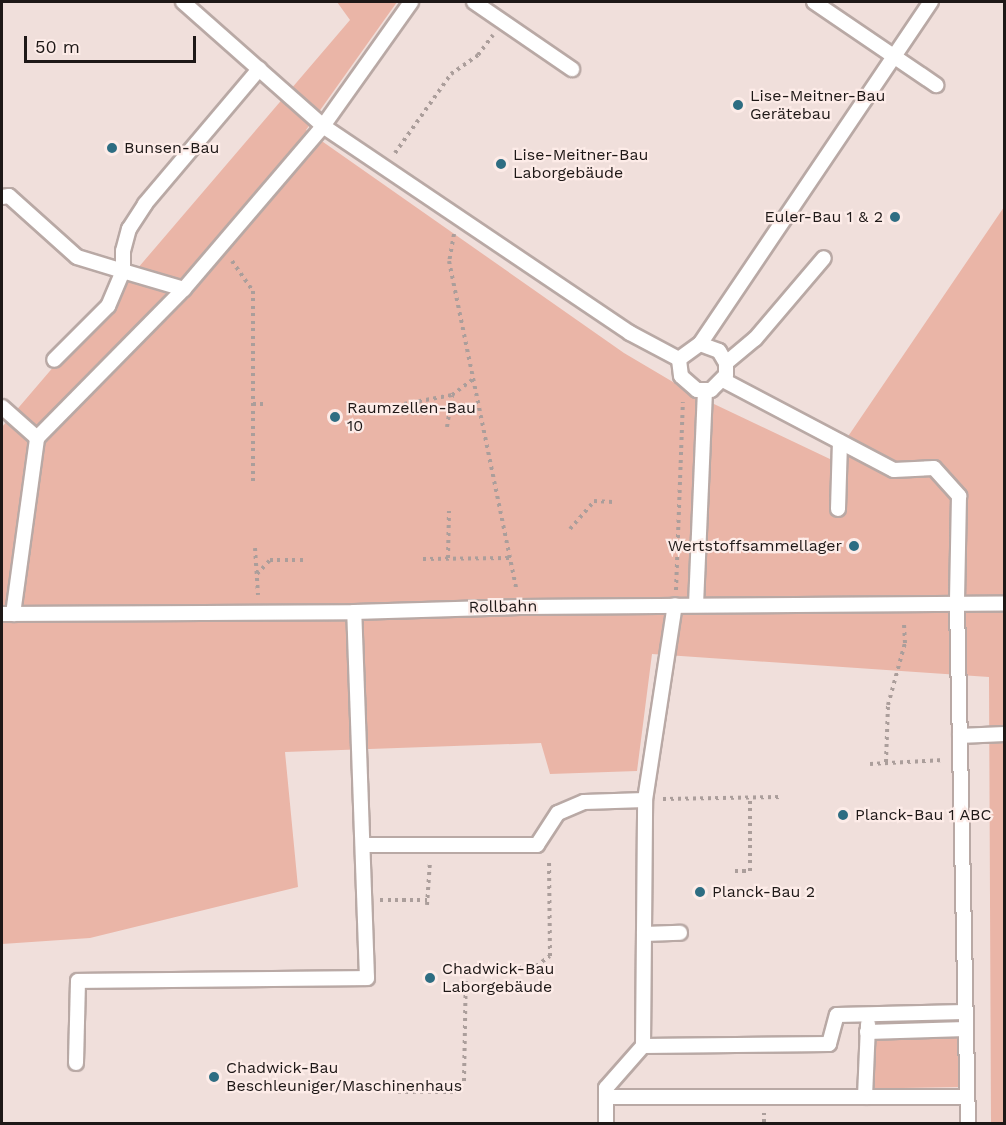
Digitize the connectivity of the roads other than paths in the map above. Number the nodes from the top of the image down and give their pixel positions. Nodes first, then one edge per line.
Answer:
1 (183, 2) edge
2 (411, 2) edge
3 (474, 2) edge
4 (814, 2) edge
5 (930, 2) edge
6 (893, 56) junction
7 (259, 69) junction
8 (572, 69) dead end
9 (936, 85) dead end
10 (323, 126) junction
11 (2, 197) edge
12 (825, 258) dead end
13 (123, 271) junction
14 (184, 289) junction
15 (700, 344) junction
16 (679, 359) junction
17 (54, 360) dead end
18 (726, 363) junction
19 (723, 380) junction
20 (705, 390) junction
21 (2, 407) edge
22 (37, 438) junction
23 (840, 442) junction
24 (838, 509) dead end
25 (957, 604) junction
26 (1005, 604) edge
27 (675, 605) junction
28 (696, 605) junction
29 (354, 612) junction
30 (7, 614) edge
31 (1005, 734) edge
32 (960, 736) junction
33 (645, 800) junction
34 (363, 846) junction
35 (680, 933) dead end
36 (644, 934) junction
37 (965, 1012) junction
38 (868, 1015) junction
39 (966, 1029) junction
40 (867, 1032) junction
41 (643, 1046) junction
42 (76, 1063) dead end
43 (606, 1097) junction
44 (865, 1097) junction
45 (967, 1097) junction
46 (606, 1124) edge
47 (968, 1124) edge

1 - 7 lane
2 - 10 lane
3 - 8 lane
4 - 6 lane
5 - 6 lane
6 - 9 lane
6 - 15 lane
7 - 10 lane
7 - 13 lane
10 - 14 lane
10 - 16 lane
11 - 13 lane
12 - 18 lane
13 - 14 lane
13 - 17 lane
14 - 22 lane
15 - 16 lane
15 - 18 lane
16 - 20 lane
18 - 19 lane
19 - 20 lane
19 - 23 lane
20 - 28 lane
21 - 22 lane
22 - 30 lane
23 - 24 lane
23 - 25 lane
25 - 26 lane, Rollbahn
25 - 28 lane, Rollbahn
25 - 32 lane
27 - 28 lane, Rollbahn
27 - 29 lane, Rollbahn
27 - 33 lane
29 - 30 lane, Rollbahn
29 - 34 lane
31 - 32 lane
32 - 37 lane
33 - 34 lane
33 - 36 lane
34 - 42 lane
35 - 36 lane
36 - 41 lane
37 - 38 lane
37 - 39 lane
38 - 40 lane
38 - 41 lane
39 - 40 lane
39 - 45 lane
40 - 44 lane
41 - 43 lane
43 - 44 lane
43 - 46 lane
44 - 45 lane
45 - 47 lane

